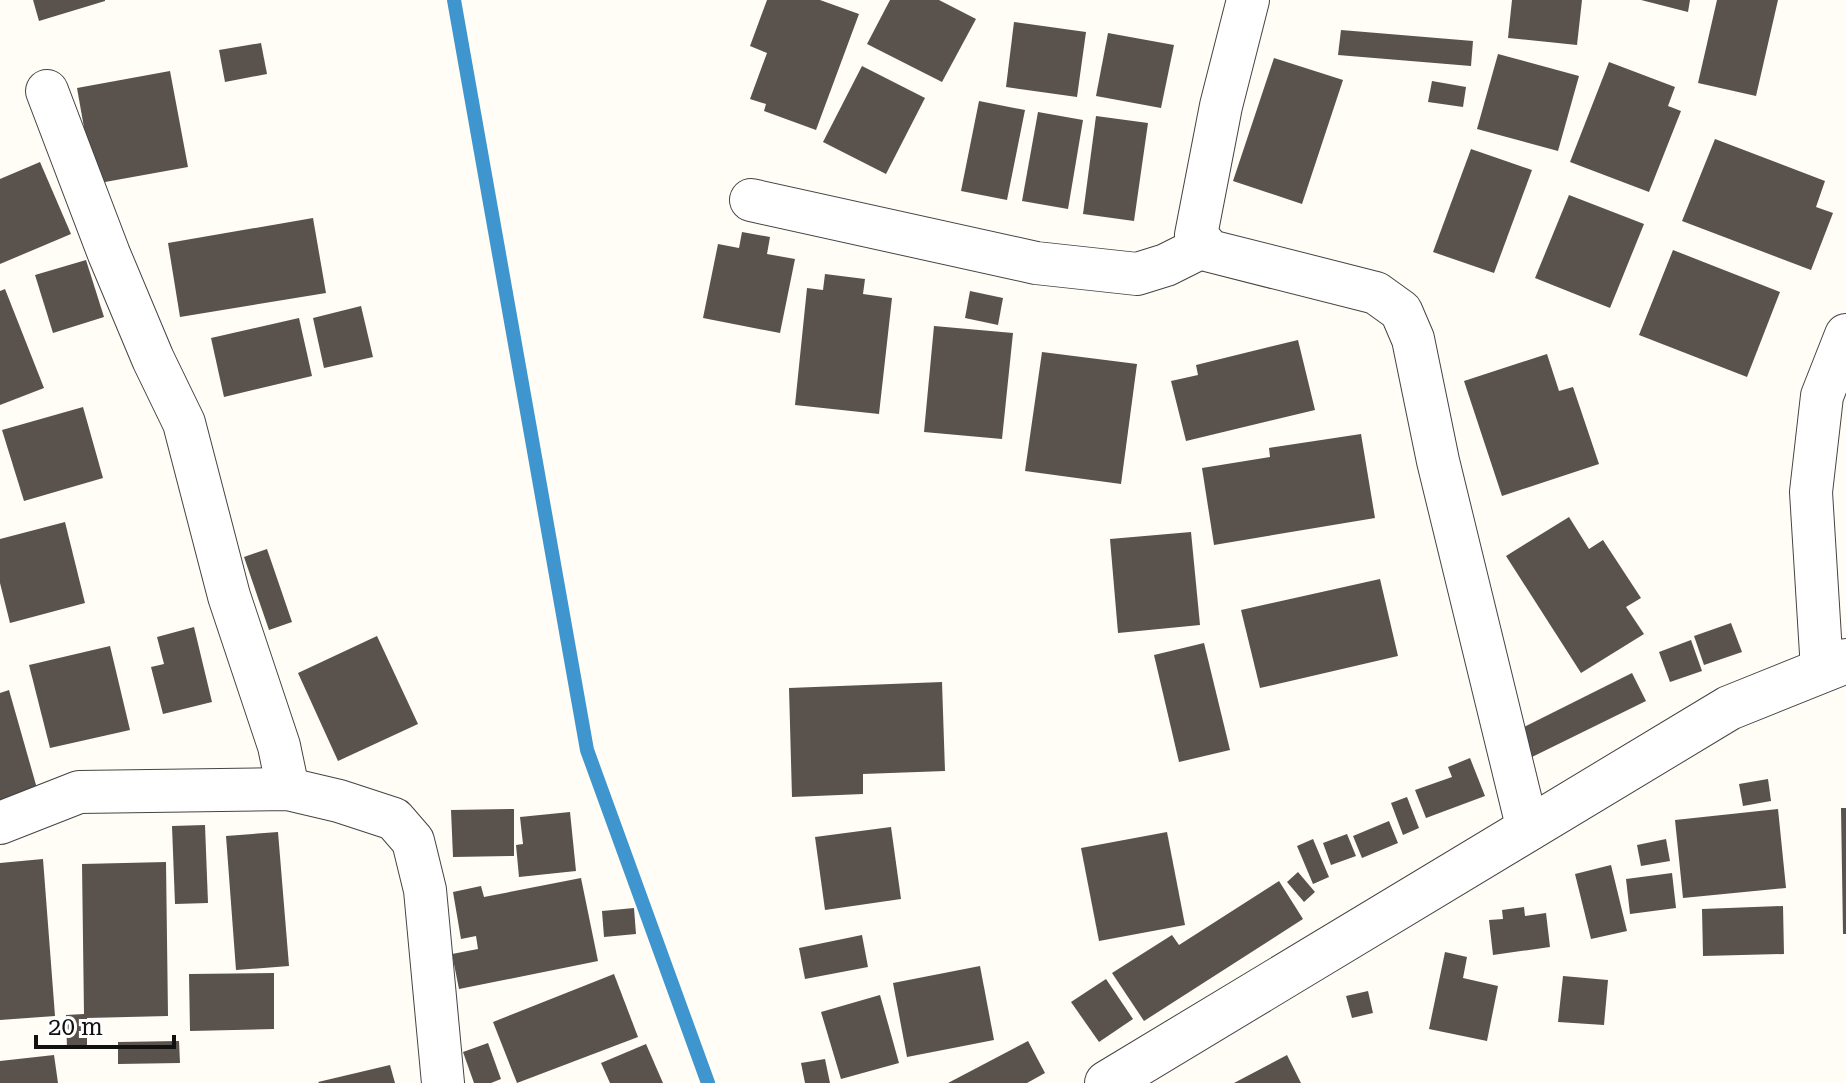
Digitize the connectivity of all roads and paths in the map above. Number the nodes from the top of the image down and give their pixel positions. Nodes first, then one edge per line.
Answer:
1 (1248, 0) edge
2 (47, 91) dead end
3 (751, 200) dead end
4 (1204, 246) junction
5 (1846, 335) edge
6 (1834, 666) edge
7 (288, 789) junction
8 (0, 823) edge
9 (1528, 830) junction
10 (443, 1083) edge
11 (1107, 1083) edge

1 - 4 street
2 - 7 street
3 - 4 street
4 - 9 street
5 - 6 street
6 - 9 street
7 - 8 street
7 - 10 street
9 - 11 street

